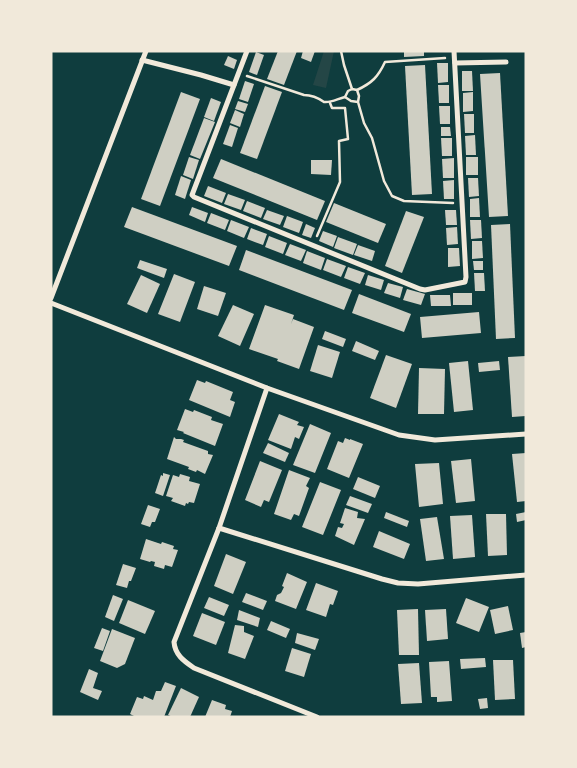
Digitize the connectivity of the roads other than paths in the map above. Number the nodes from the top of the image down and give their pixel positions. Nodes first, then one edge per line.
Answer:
1 (146, 51) edge
2 (247, 51) edge
3 (454, 51) edge
4 (142, 60) junction
5 (455, 60) junction
6 (506, 62) dead end
7 (234, 85) junction
8 (51, 298) edge
9 (51, 303) edge
10 (267, 388) junction
11 (526, 434) edge
12 (219, 528) junction
13 (526, 575) edge
14 (318, 717) edge

1 - 4 street
2 - 7 street
3 - 5 street
4 - 7 street
4 - 8 street
5 - 6 street
5 - 7 street
9 - 10 street
10 - 11 street
10 - 12 street
12 - 13 street
12 - 14 street

